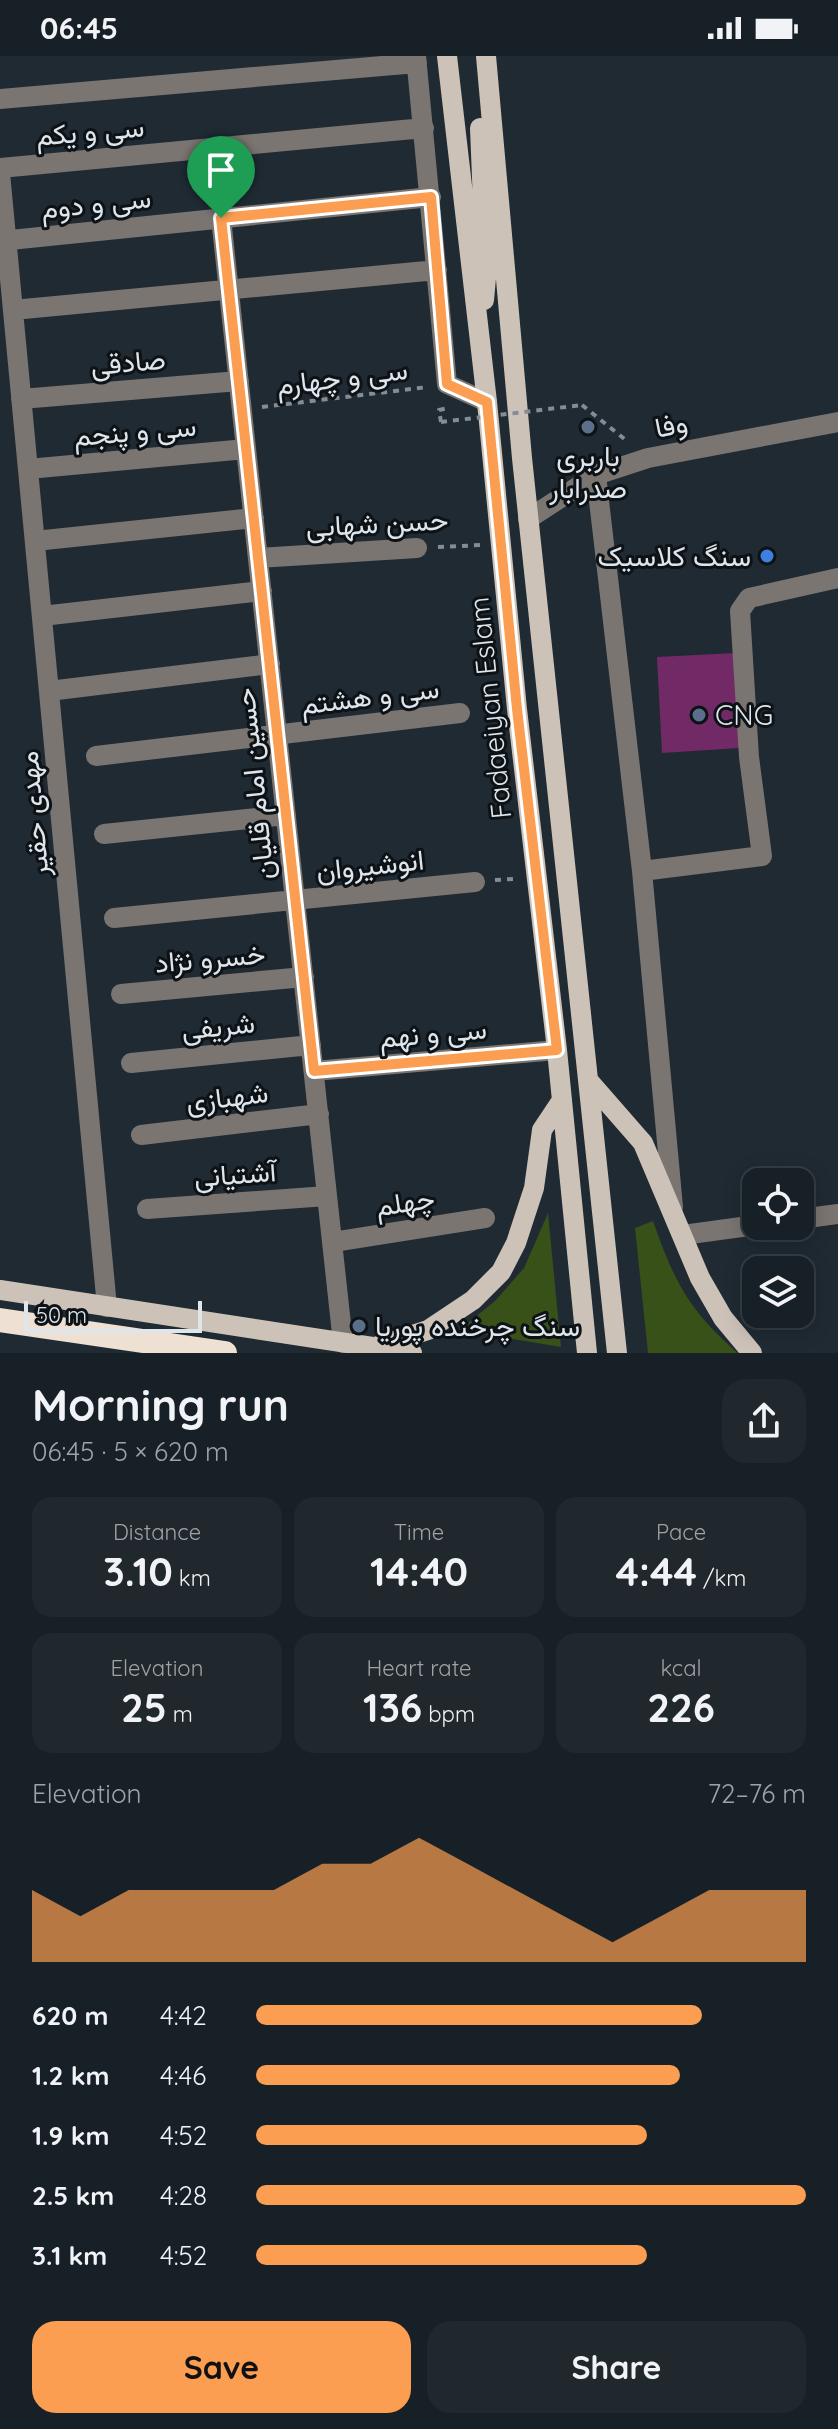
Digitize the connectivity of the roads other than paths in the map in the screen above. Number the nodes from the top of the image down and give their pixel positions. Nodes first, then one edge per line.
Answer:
1 (447, 56) edge
2 (476, 56) edge
3 (486, 56) edge
4 (417, 60) edge
5 (0, 99) edge
6 (424, 128) junction
7 (0, 170) edge
8 (431, 197) junction
9 (221, 218) junction
10 (3, 240) edge
11 (437, 270) junction
12 (229, 291) junction
13 (13, 310) junction
14 (479, 336) junction
15 (239, 381) junction
16 (21, 399) junction
17 (487, 402) junction
18 (838, 422) edge
19 (246, 449) junction
20 (28, 469) junction
21 (596, 475) junction
22 (254, 518) junction
23 (528, 519) junction
24 (35, 541) junction
25 (417, 548) road end
26 (258, 558) junction
27 (838, 578) edge
28 (262, 591) junction
29 (42, 616) junction
30 (270, 664) junction
31 (49, 691) junction
32 (460, 713) dead end
33 (277, 736) junction
34 (96, 756) dead end
35 (286, 815) junction
36 (104, 834) dead end
37 (642, 871) junction
38 (475, 882) road end
39 (295, 901) junction
40 (114, 918) dead end
41 (304, 977) junction
42 (121, 994) dead end
43 (311, 1045) junction
44 (557, 1050) junction
45 (131, 1063) dead end
46 (314, 1071) junction
47 (588, 1080) junction
48 (562, 1100) junction
49 (319, 1114) junction
50 (141, 1135) dead end
51 (327, 1196) junction
52 (147, 1209) dead end
53 (673, 1212) junction
54 (838, 1214) edge
55 (814, 1217) edge
56 (485, 1218) dead end
57 (742, 1227) edge
58 (683, 1235) junction
59 (333, 1242) junction
60 (0, 1290) edge
61 (107, 1307) junction
62 (0, 1320) edge
63 (343, 1343) junction
64 (374, 1348) junction
65 (225, 1353) edge
66 (412, 1353) edge
67 (587, 1353) edge
68 (617, 1353) edge
69 (752, 1353) edge

1 - 14 main road, Fadaeiyan Eslam
2 - 14 main road
3 - 23 main road
4 - 5 street
4 - 6 street
6 - 7 street, سی و یکم
6 - 8 street
7 - 10 street, مهدی حقیر
8 - 9 street, سی و دوم
8 - 11 street
9 - 10 street, سی و دوم
9 - 12 street, حسین امام قلیان
10 - 13 street, مهدی حقیر
11 - 12 street
11 - 17 street
12 - 13 street
12 - 15 street, حسین امام قلیان
13 - 16 street, مهدی حقیر
14 - 17 main road, Fadaeiyan Eslam
15 - 16 street, صادقی
15 - 19 street, حسین امام قلیان
16 - 20 street, مهدی حقیر
17 - 44 main road, Fadaeiyan Eslam
18 - 21 street, وفا
19 - 20 street, سی و پنجم
19 - 22 street, حسین امام قلیان
20 - 24 street, مهدی حقیر
21 - 23 street, وفا
21 - 37 street
22 - 24 street
22 - 26 street, حسین امام قلیان
23 - 47 main road
24 - 29 street, مهدی حقیر
25 - 26 street, حسن شهابی
26 - 28 street, حسین امام قلیان
27 - 37 street
28 - 29 street
28 - 30 street, حسین امام قلیان
29 - 31 street, مهدی حقیر
30 - 31 street
30 - 33 street, حسین امام قلیان
31 - 61 street, مهدی حقیر
32 - 33 street, سی و هشتم
33 - 34 street, سی و هشتم
33 - 35 street, حسین امام قلیان
35 - 36 street
35 - 39 street, حسین امام قلیان
37 - 53 street
38 - 39 street, انوشیروان
39 - 40 street, انوشیروان
39 - 41 street, حسین امام قلیان
41 - 42 street, خسرو نژاد
41 - 43 street, حسین امام قلیان
43 - 45 street, شریفی
43 - 46 street, حسین امام قلیان
44 - 46 street, سی و نهم
44 - 48 main road, Fadaeiyan Eslam
46 - 49 street, حسین امام قلیان
47 - 53 main road
47 - 68 main road
48 - 64 main road
48 - 67 main road, Fadaeiyan Eslam
49 - 50 street, شهبازی
49 - 51 street, حسین امام قلیان
51 - 52 street, آشتیانی
51 - 59 street, حسین امام قلیان
53 - 58 main road
54 - 55 street
56 - 59 street, چهلم
57 - 58 street
58 - 69 main road
59 - 63 street, حسین امام قلیان
60 - 61 main road
61 - 63 main road
62 - 65 highway
63 - 64 main road
64 - 66 main road

